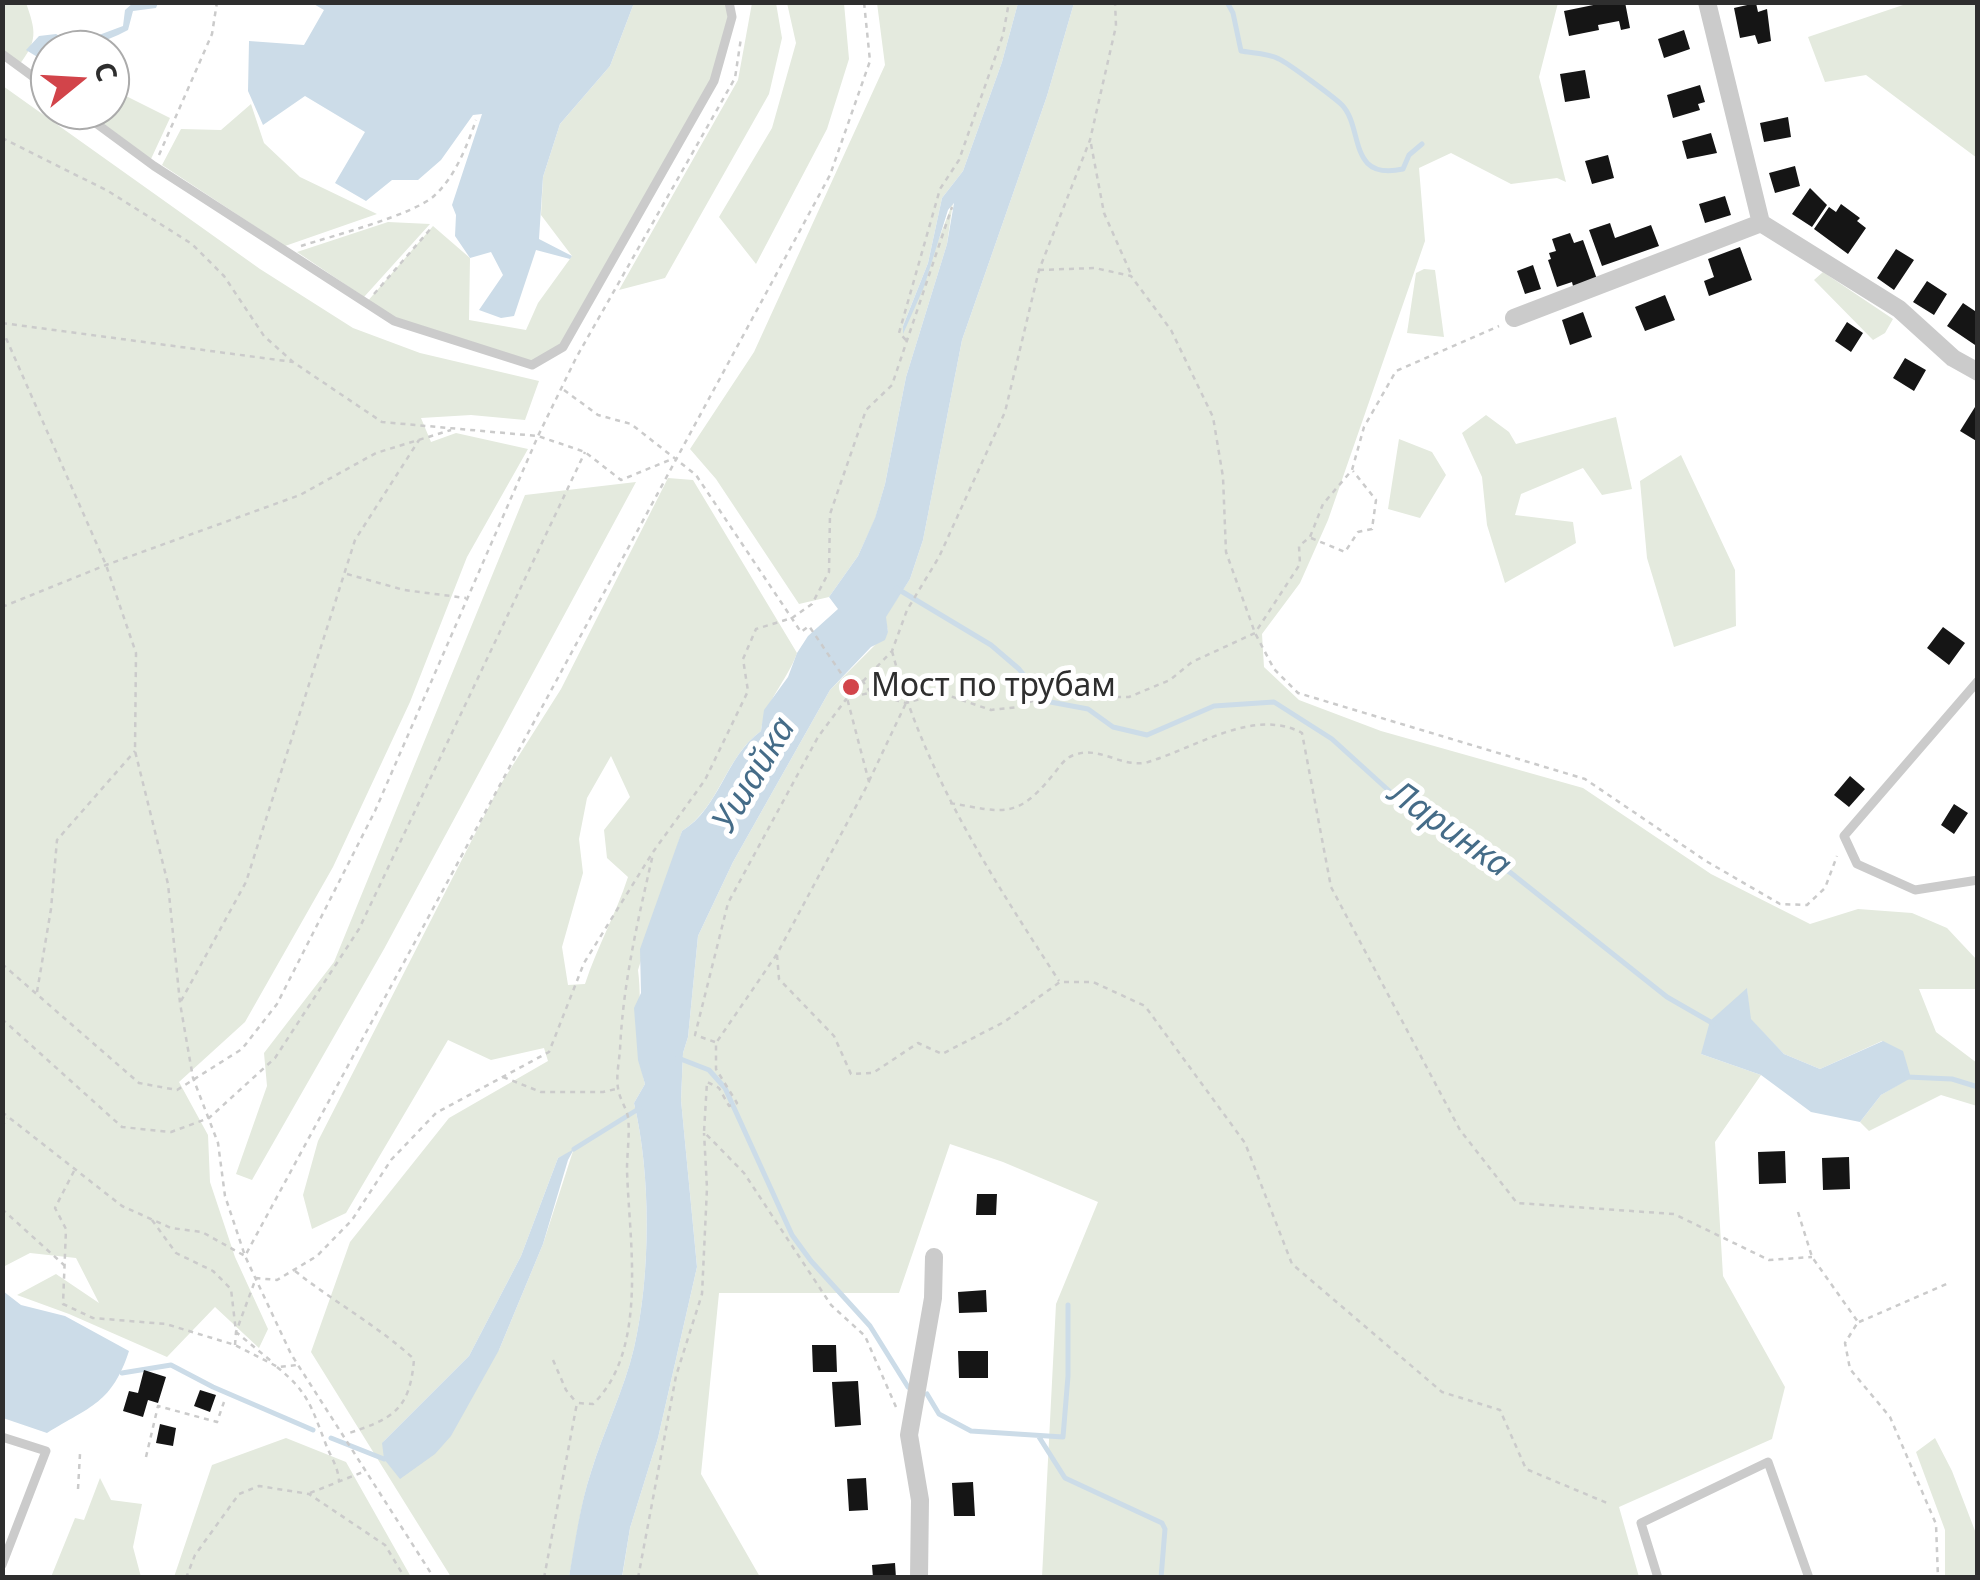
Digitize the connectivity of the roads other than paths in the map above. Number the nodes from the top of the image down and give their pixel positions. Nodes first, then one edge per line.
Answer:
1 (729, 2) edge
2 (1707, 2) edge
3 (2, 54) edge
4 (30, 74) edge
5 (105, 130) edge
6 (1761, 223) junction
7 (1514, 318) road end
8 (1978, 372) edge
9 (1978, 680) edge
10 (1978, 880) edge
11 (934, 1257) dead end
12 (2, 1437) edge
13 (2, 1565) edge
14 (919, 1578) edge
15 (1658, 1578) edge
16 (1809, 1578) edge

1 - 5 lane
2 - 6 street
3 - 4 lane
6 - 7 street
6 - 8 street
9 - 10 lane
11 - 14 street
12 - 13 lane
15 - 16 lane

